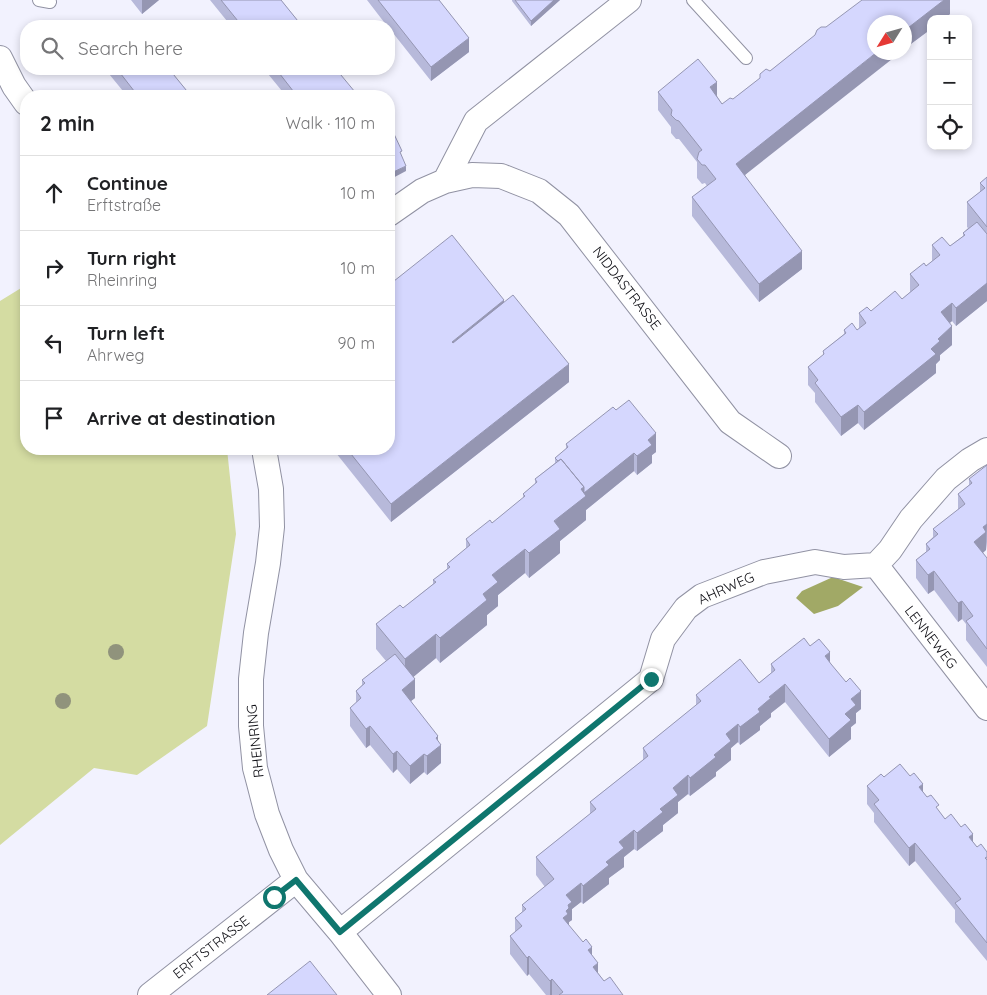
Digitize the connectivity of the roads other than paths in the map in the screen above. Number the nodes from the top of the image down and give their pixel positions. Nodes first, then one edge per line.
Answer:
1 (629, 0) edge
2 (693, 0) edge
3 (0, 58) edge
4 (746, 58) dead end
5 (20, 94) edge
6 (445, 181) junction
7 (395, 210) edge
8 (987, 450) edge
9 (265, 455) edge
10 (779, 456) dead end
11 (876, 565) junction
12 (987, 708) edge
13 (296, 880) junction
14 (340, 932) junction
15 (150, 995) edge
16 (389, 995) edge

1 - 6 street
2 - 4 lane
3 - 5 street
6 - 7 street, NIDDASTRASSE
6 - 10 street, NIDDASTRASSE
8 - 11 street
9 - 13 street, RHEINRING
11 - 12 street, LENNEWEG
11 - 14 street, AHRWEG
13 - 14 street, RHEINRING
13 - 15 street, ERFTSTRASSE
14 - 16 street, RHEINRING

